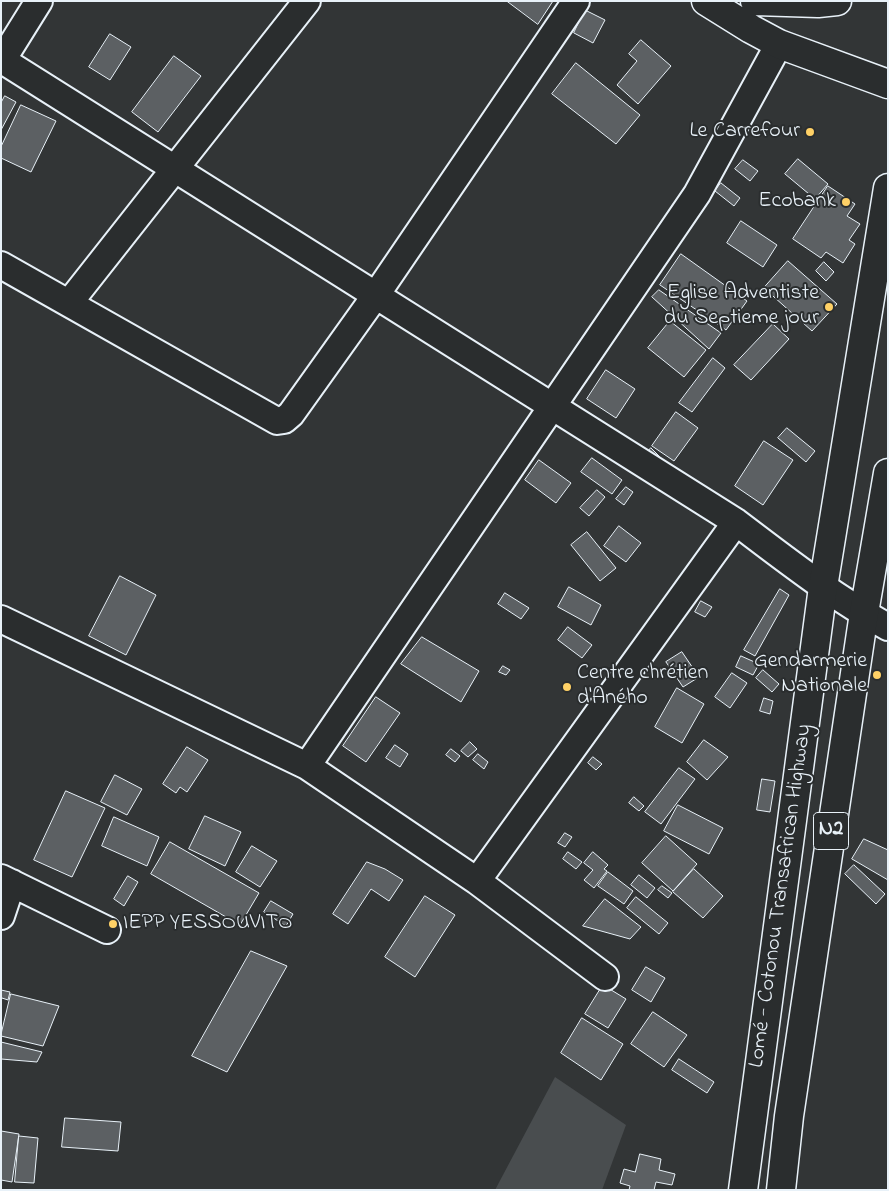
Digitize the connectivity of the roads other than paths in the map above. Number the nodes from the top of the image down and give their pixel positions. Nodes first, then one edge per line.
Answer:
1 (39, 1) edge
2 (307, 1) edge
3 (576, 1) edge
4 (706, 1) edge
5 (755, 1) edge
6 (837, 1) edge
7 (779, 44) junction
8 (2, 61) edge
9 (888, 84) edge
10 (174, 168) junction
11 (888, 188) edge
12 (1, 265) edge
13 (376, 295) junction
14 (68, 303) junction
15 (552, 406) junction
16 (888, 473) edge
17 (736, 522) junction
18 (823, 586) junction
19 (864, 614) junction
20 (1, 619) edge
21 (888, 626) edge
22 (307, 766) junction
23 (7, 880) edge
24 (477, 882) junction
25 (1, 916) edge
26 (107, 930) dead end
27 (605, 977) dead end
28 (743, 1190) edge
29 (781, 1190) edge

1 - 8 street
2 - 10 street
3 - 13 street
4 - 7 main road
5 - 6 main road
7 - 9 main road
7 - 15 street
8 - 10 street
10 - 13 street
10 - 14 street
11 - 18 main road, Lomé - Cotonou Transafrican Highway / N2
12 - 14 street
13 - 14 street
13 - 15 street
15 - 17 street
15 - 22 street
16 - 19 main road, N2
17 - 18 street
17 - 24 street
18 - 19 street
18 - 28 main road, Lomé - Cotonou Transafrican Highway / N2
19 - 21 street
19 - 29 main road, N2
20 - 22 street
22 - 24 street
23 - 25 street
23 - 26 street
24 - 27 street

